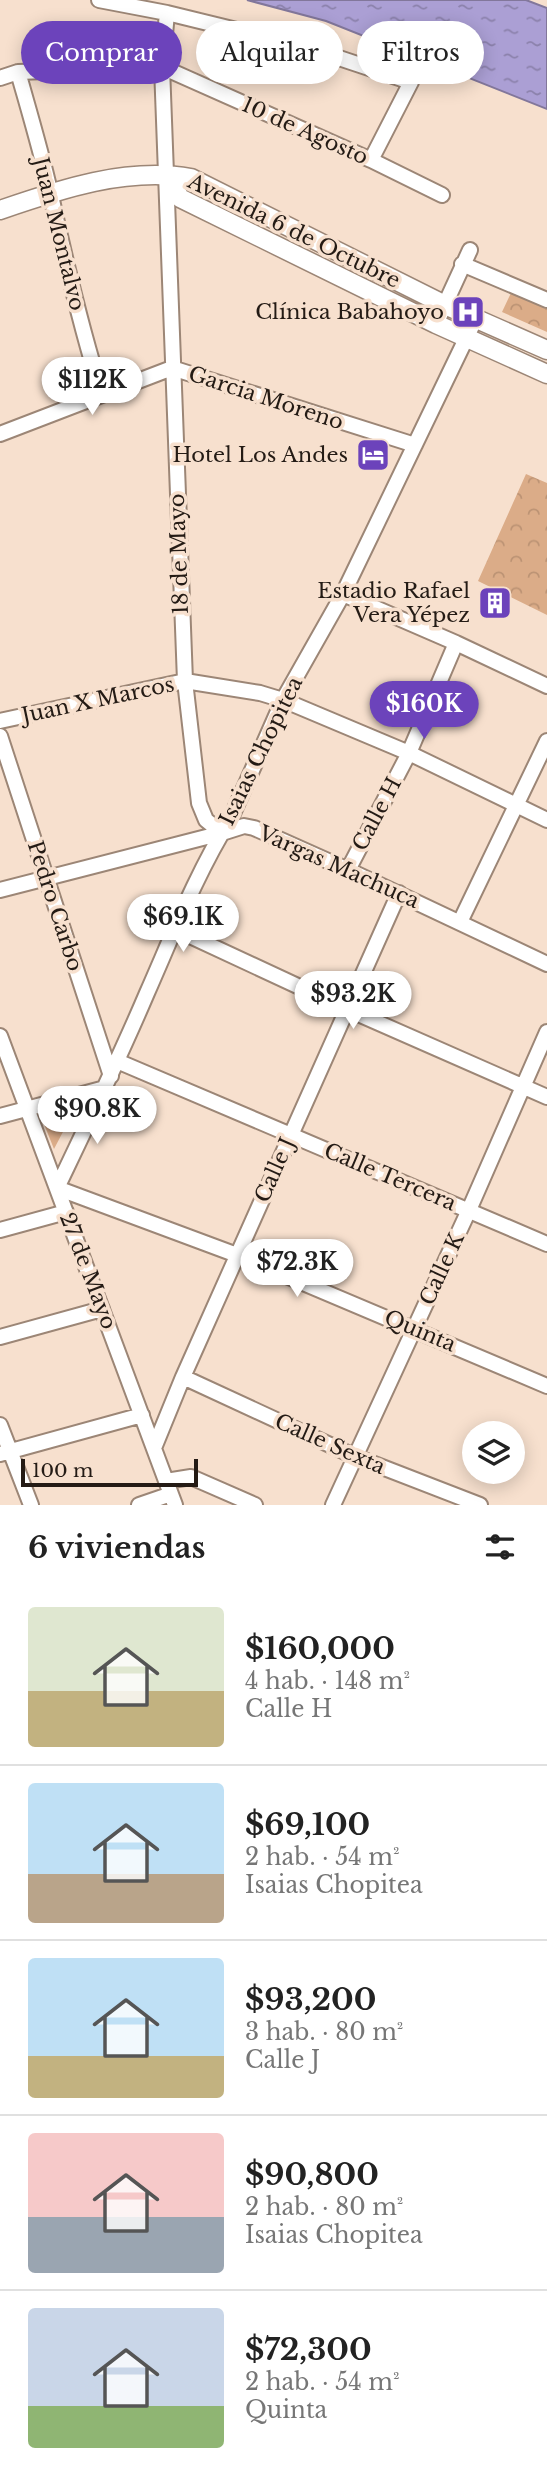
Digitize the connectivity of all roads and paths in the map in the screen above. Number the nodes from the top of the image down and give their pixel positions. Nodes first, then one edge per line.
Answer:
1 (99, 0) edge
2 (167, 13) junction
3 (166, 21) edge
4 (18, 72) junction
5 (21, 72) edge
6 (182, 77) edge
7 (0, 78) edge
8 (163, 84) edge
9 (371, 160) junction
10 (167, 174) junction
11 (50, 193) junction
12 (442, 195) dead end
13 (0, 210) edge
14 (470, 250) dead end
15 (462, 264) junction
16 (547, 300) edge
17 (445, 305) junction
18 (476, 318) junction
19 (436, 324) junction
20 (467, 338) junction
21 (547, 350) edge
22 (172, 368) junction
23 (547, 374) edge
24 (102, 395) junction
25 (0, 434) edge
26 (415, 445) junction
27 (343, 594) junction
28 (456, 643) junction
29 (185, 681) junction
30 (547, 687) edge
31 (283, 700) junction
32 (0, 722) edge
33 (0, 736) edge
34 (547, 741) edge
35 (409, 753) junction
36 (518, 805) junction
37 (547, 820) edge
38 (222, 834) junction
39 (348, 870) junction
40 (44, 877) junction
41 (0, 890) edge
42 (399, 893) junction
43 (460, 922) junction
44 (175, 929) junction
45 (547, 964) edge
46 (347, 1009) junction
47 (547, 1032) edge
48 (0, 1036) edge
49 (117, 1062) junction
50 (108, 1082) junction
51 (523, 1087) junction
52 (547, 1097) edge
53 (27, 1108) junction
54 (0, 1116) edge
55 (291, 1135) junction
56 (57, 1188) junction
57 (469, 1210) junction
58 (66, 1212) junction
59 (0, 1230) edge
60 (547, 1244) edge
61 (237, 1255) junction
62 (102, 1309) junction
63 (414, 1329) junction
64 (0, 1336) edge
65 (183, 1377) junction
66 (547, 1386) edge
67 (142, 1415) junction
68 (0, 1424) edge
69 (154, 1448) junction
70 (5, 1453) edge
71 (356, 1457) junction
72 (171, 1494) edge
73 (31, 1505) edge
74 (139, 1505) edge
75 (254, 1505) edge
76 (333, 1505) edge
77 (480, 1505) edge

1 - 2 street
2 - 3 street, 18 de Mayo
2 - 9 street
4 - 5 street, 10 de Agosto
4 - 7 street, 10 de Agosto
4 - 11 street, Juan Montalvo
6 - 9 street, 10 de Agosto
8 - 10 street, 18 de Mayo
9 - 12 street, 10 de Agosto
10 - 11 main road
10 - 17 main road, Avenida 6 de Octubre
10 - 19 main road, Avenida 6 de Octubre
10 - 22 street, 18 de Mayo
11 - 13 main road
11 - 24 street, Juan Montalvo
14 - 15 street
15 - 16 street
15 - 17 street
17 - 18 main road, Avenida 6 de Octubre
17 - 19 street
18 - 20 street, Isaias Chopitea
18 - 21 main road, Avenida 6 de Octubre
19 - 20 main road, Avenida 6 de Octubre
20 - 23 main road, Avenida 6 de Octubre
20 - 26 street, Isaias Chopitea
22 - 24 street, Garcia Moreno
22 - 26 street, Garcia Moreno
22 - 29 street, 18 de Mayo
24 - 25 street, Garcia Moreno
26 - 27 street, Isaias Chopitea
27 - 28 street
27 - 31 street, Isaias Chopitea
28 - 30 street
28 - 35 street, Calle H
29 - 31 street, Juan X Marcos
29 - 32 street, Juan X Marcos
29 - 38 street, 18 de Mayo
31 - 35 street, Juan X Marcos
31 - 38 street, Isaias Chopitea
33 - 40 street, Pedro Carbo
34 - 36 street
35 - 36 street, Juan X Marcos
35 - 39 street, Calle H
36 - 37 street, Juan X Marcos
36 - 43 street
38 - 39 street, Vargas Machuca
38 - 40 street, Vargas Machuca
38 - 44 street, Isaias Chopitea
39 - 42 street, Vargas Machuca
40 - 41 street, Vargas Machuca
40 - 50 street, Pedro Carbo
42 - 43 street, Vargas Machuca
42 - 46 street, Calle J
43 - 45 street, Vargas Machuca
44 - 46 street
44 - 49 street, Isaias Chopitea
46 - 51 street
46 - 55 street, Calle J
47 - 51 street, Calle K
48 - 53 street, 27 de Mayo
49 - 50 street, Isaias Chopitea
49 - 55 street, Calle Tercera
50 - 53 street
50 - 56 street, Isaias Chopitea
51 - 52 street
51 - 57 street, Calle K
53 - 54 street
53 - 56 street, 27 de Mayo
55 - 57 street, Calle Tercera
55 - 61 street, Calle J
56 - 58 street, 27 de Mayo
56 - 61 street, Quinta
57 - 60 street, Calle Tercera
57 - 63 street, Calle K
58 - 59 street
58 - 62 street, 27 de Mayo
61 - 63 street, Quinta
61 - 65 street, Calle J
62 - 64 street
62 - 67 street, 27 de Mayo
63 - 66 street, Quinta
63 - 71 street, Calle K
65 - 69 street, Calle J
65 - 71 street, Calle Sexta
67 - 69 street, 27 de Mayo
67 - 70 street
68 - 70 street
69 - 72 street, 27 de Mayo
70 - 73 street
71 - 76 street, Calle K
71 - 77 street, Calle Sexta
72 - 74 street
72 - 75 street

